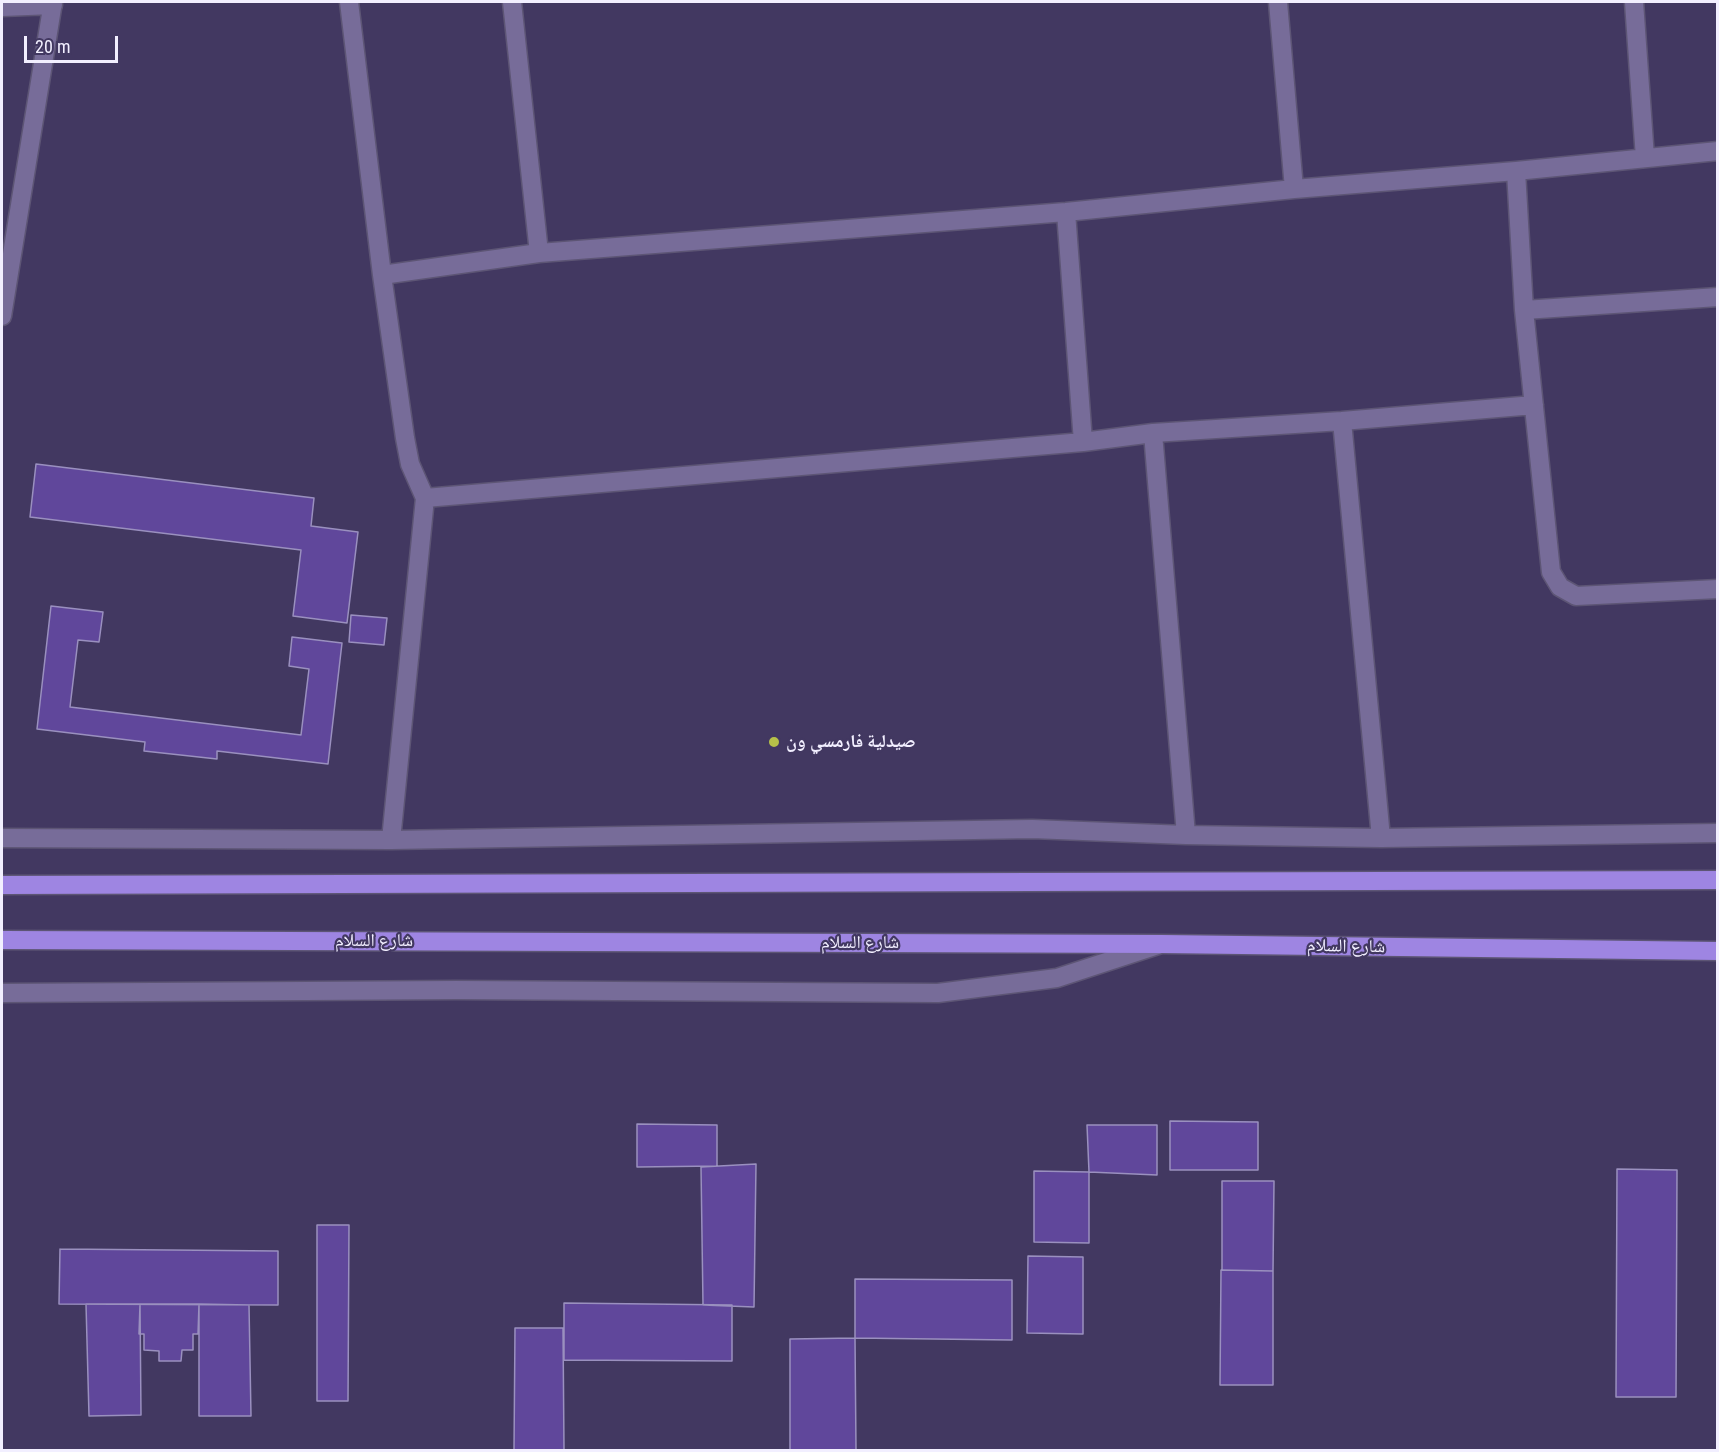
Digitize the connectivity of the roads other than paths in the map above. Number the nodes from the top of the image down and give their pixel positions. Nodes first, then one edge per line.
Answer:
1 (349, 2) edge
2 (512, 2) edge
3 (1278, 2) edge
4 (1634, 2) edge
5 (53, 3) edge
6 (2, 7) edge
7 (1718, 152) edge
8 (1646, 158) junction
9 (1516, 171) junction
10 (1293, 189) junction
11 (1065, 212) junction
12 (539, 253) junction
13 (382, 275) junction
14 (1718, 297) edge
15 (1524, 310) junction
16 (2, 316) edge
17 (1534, 405) junction
18 (1342, 421) junction
19 (1153, 433) junction
20 (1083, 442) junction
21 (425, 498) junction
22 (1718, 589) edge
23 (1718, 833) edge
24 (1186, 835) junction
25 (2, 838) edge
26 (1382, 838) junction
27 (391, 840) junction
28 (1718, 880) edge
29 (2, 885) edge
30 (2, 940) edge
31 (1162, 944) junction
32 (1718, 951) edge
33 (2, 993) edge

1 - 13 street
2 - 12 street
3 - 10 street
4 - 8 street
5 - 6 street
5 - 16 street
7 - 8 street
8 - 9 street
9 - 10 street
9 - 15 street
10 - 11 street
11 - 12 street
11 - 20 street
12 - 13 street
13 - 21 street
14 - 15 street
15 - 17 street
17 - 18 street
17 - 22 street
18 - 19 street
18 - 26 street
19 - 20 street
19 - 24 street
20 - 21 street
21 - 27 street
23 - 26 street
24 - 26 street
24 - 27 street
25 - 27 street
28 - 29 highway
30 - 31 highway, شارع السلام
31 - 32 highway, شارع السلام
31 - 33 street

